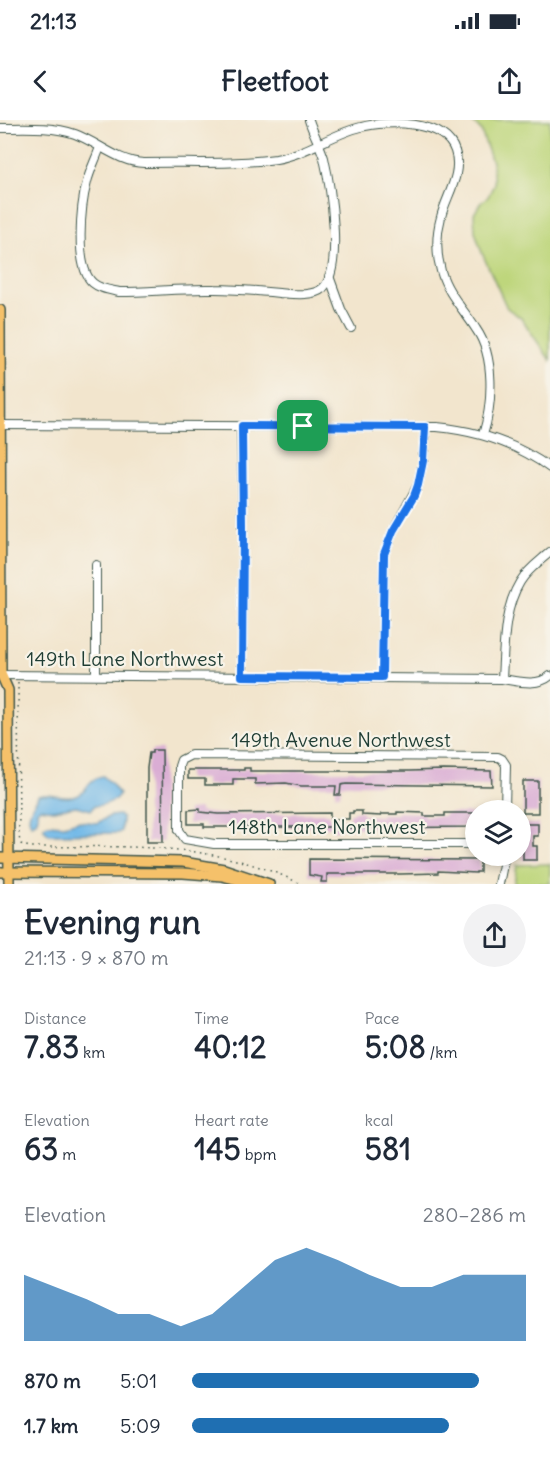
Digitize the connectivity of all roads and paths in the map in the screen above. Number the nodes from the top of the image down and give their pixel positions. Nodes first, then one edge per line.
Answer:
1 (309, 120) edge
2 (0, 128) edge
3 (320, 144) junction
4 (100, 147) junction
5 (329, 276) junction
6 (0, 310) edge
7 (351, 328) dead end
8 (0, 393) edge
9 (1, 425) edge
10 (242, 426) junction
11 (425, 427) junction
12 (483, 435) junction
13 (550, 468) edge
14 (1, 537) edge
15 (550, 552) edge
16 (96, 565) dead end
17 (96, 674) junction
18 (0, 675) edge
19 (17, 675) junction
20 (242, 676) junction
21 (550, 676) edge
22 (382, 677) junction
23 (502, 679) junction
24 (505, 800) edge
25 (181, 835) joint
26 (21, 844) dead end
27 (465, 844) edge
28 (5, 858) edge
29 (502, 866) edge
30 (5, 872) edge
31 (9, 884) edge
32 (254, 884) edge
33 (269, 884) edge
34 (499, 884) edge

1 - 3 street
2 - 4 street
3 - 4 street
3 - 5 street
3 - 12 street
4 - 5 street
5 - 7 street
6 - 8 main road
8 - 9 main road
9 - 10 street
9 - 14 main road
10 - 11 street
10 - 20 street
11 - 12 street
11 - 22 street
12 - 13 street
14 - 18 main road
15 - 23 street
16 - 17 street
17 - 19 street, 149th Lane Northwest
17 - 20 street, 149th Lane Northwest
18 - 19 street, 149th Lane Northwest
18 - 28 main road
19 - 26 path
20 - 22 street, 149th Lane Northwest
21 - 23 street, 149th Lane Northwest
22 - 23 street, 149th Lane Northwest
24 - 25 street, 149th Avenue Northwest
25 - 27 street, 148th Lane Northwest
28 - 30 main road
28 - 33 main road
29 - 34 street
30 - 31 main road
30 - 32 main road

